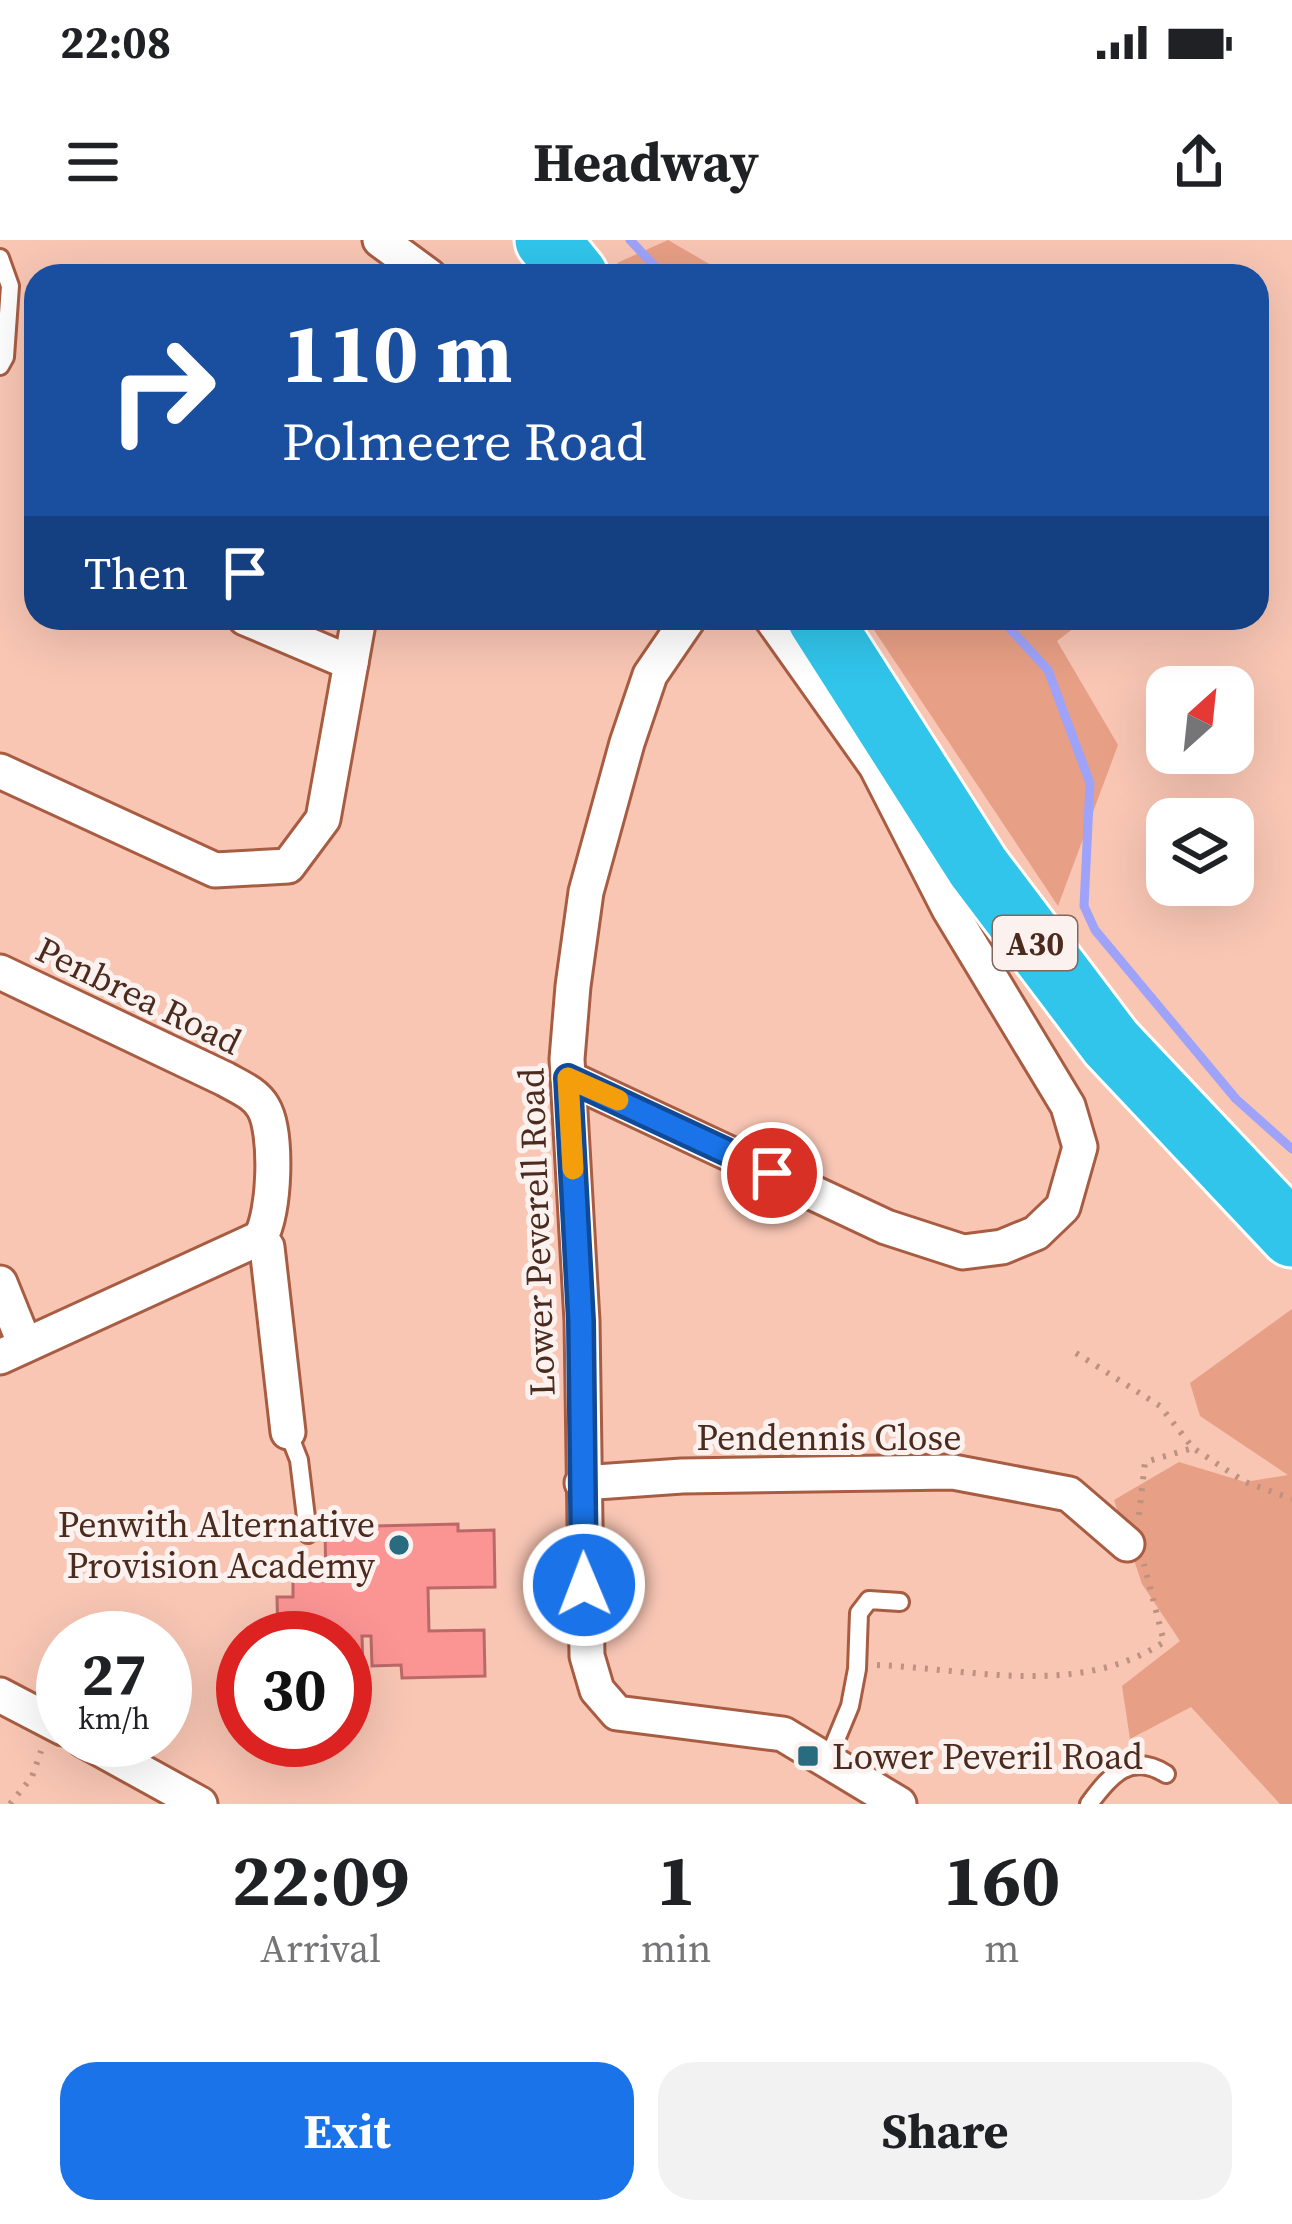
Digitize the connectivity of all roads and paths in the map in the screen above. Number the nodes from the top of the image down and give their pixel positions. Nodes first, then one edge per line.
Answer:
1 (380, 240) edge
2 (547, 240) edge
3 (0, 259) edge
4 (410, 264) edge
5 (566, 264) edge
6 (0, 366) edge
7 (273, 630) edge
8 (356, 630) edge
9 (681, 630) edge
10 (780, 630) edge
11 (827, 630) edge
12 (351, 663) junction
13 (0, 771) edge
14 (0, 972) edge
15 (568, 1078) junction
16 (1292, 1235) edge
17 (260, 1238) junction
18 (0, 1283) edge
19 (13, 1351) edge
20 (1076, 1352) dead end
21 (288, 1432) joint
22 (1193, 1448) junction
23 (583, 1483) junction
24 (1292, 1499) edge
25 (308, 1534) dead end
26 (1137, 1543) junction
27 (900, 1602) dead end
28 (857, 1664) junction
29 (0, 1695) edge
30 (36, 1714) edge
31 (828, 1759) junction
32 (37, 1767) edge
33 (133, 1767) edge
34 (1166, 1774) dead end
35 (10, 1804) edge
36 (200, 1804) edge
37 (899, 1804) edge
38 (1089, 1804) edge

1 - 4 street
2 - 5 highway
3 - 6 lane
7 - 12 street
8 - 12 street
9 - 15 street, Lower Peverell Road
10 - 15 street
11 - 16 highway, A30
12 - 13 street
14 - 17 street, Penbrea Road
15 - 23 street, Lower Peverell Road
17 - 19 street
17 - 21 street, Penbrea Road
18 - 19 street
20 - 22 path
21 - 25 lane
22 - 24 path
22 - 26 path
23 - 26 street, Pendennis Close
23 - 31 street, Lower Peverell Road
26 - 28 path
27 - 28 lane
28 - 31 lane
29 - 30 street
31 - 37 street
32 - 35 path
33 - 36 street
34 - 38 lane

